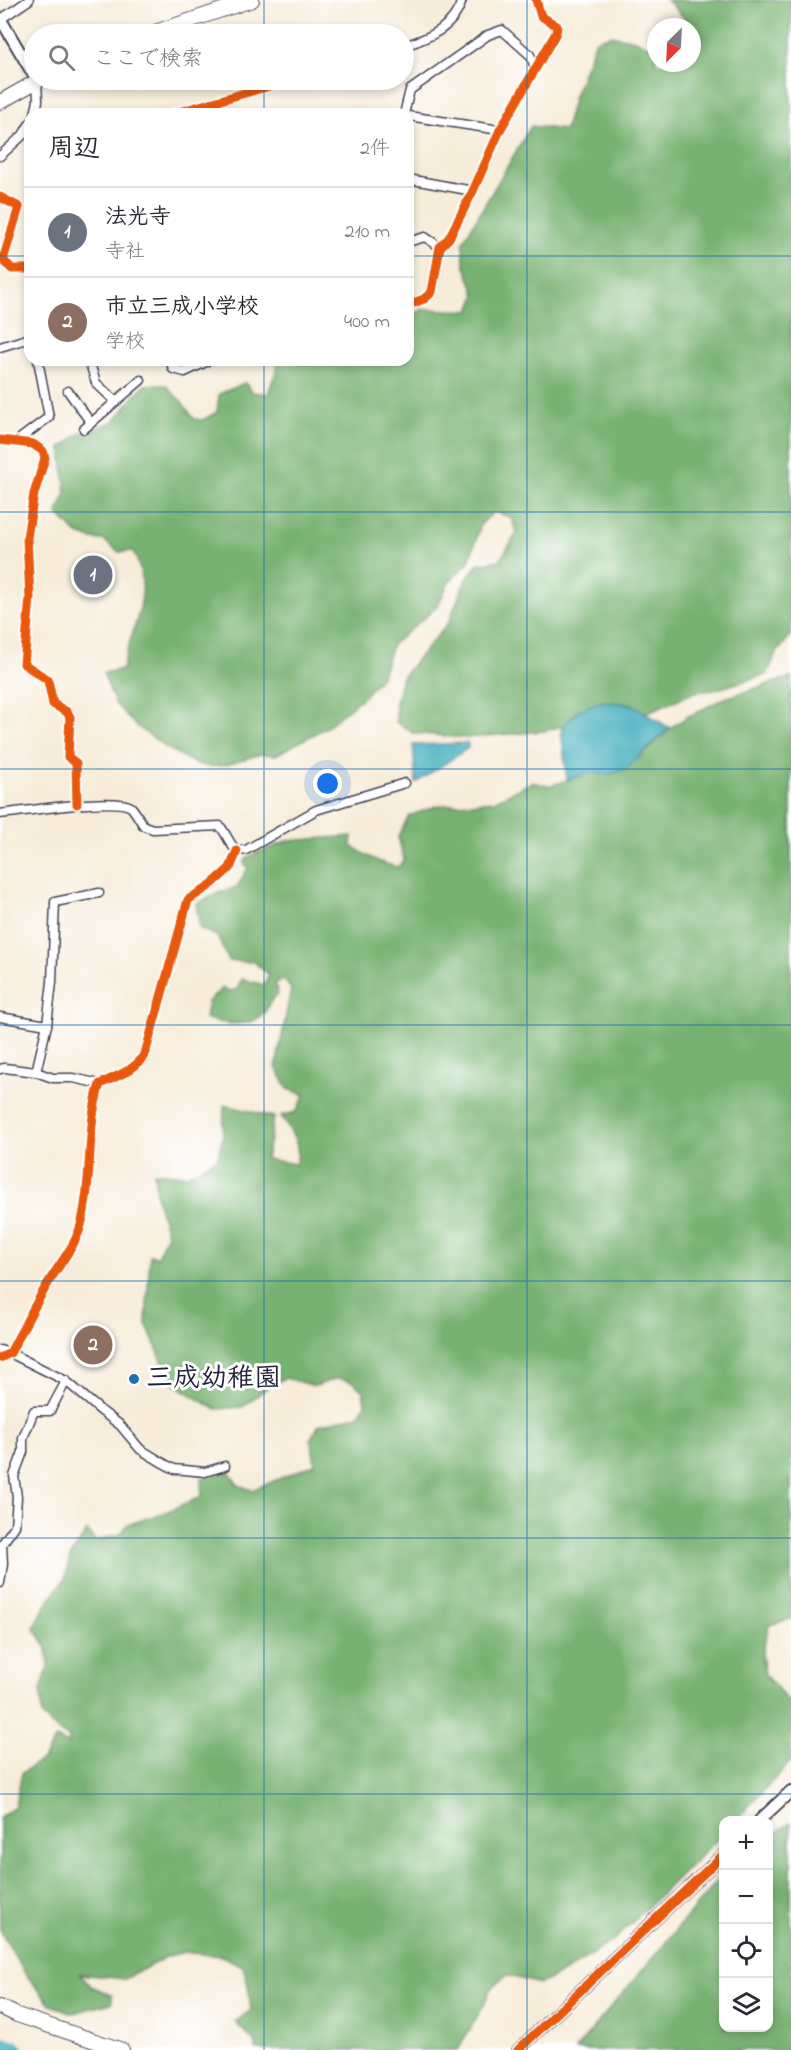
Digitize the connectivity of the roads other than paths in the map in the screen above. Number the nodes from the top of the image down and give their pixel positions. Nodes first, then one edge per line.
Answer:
1 (29, 0) edge
2 (252, 0) edge
3 (462, 0) edge
4 (536, 0) edge
5 (0, 18) edge
6 (179, 24) edge
7 (414, 43) edge
8 (24, 58) edge
9 (535, 67) junction
10 (24, 87) edge
11 (414, 87) edge
12 (38, 90) edge
13 (259, 90) edge
14 (410, 90) edge
15 (0, 102) edge
16 (36, 108) edge
17 (203, 108) edge
18 (406, 108) edge
19 (414, 117) edge
20 (500, 130) junction
21 (24, 133) edge
22 (0, 156) edge
23 (414, 180) edge
24 (473, 191) junction
25 (0, 197) edge
26 (414, 240) edge
27 (440, 247) junction
28 (24, 269) edge
29 (414, 303) edge
30 (24, 340) edge
31 (0, 347) edge
32 (39, 366) edge
33 (90, 366) edge
34 (172, 366) edge
35 (198, 366) edge
36 (141, 380) dead end
37 (68, 391) dead end
38 (116, 402) junction
39 (0, 440) edge
40 (18, 442) junction
41 (405, 783) dead end
42 (78, 804) junction
43 (0, 814) edge
44 (237, 851) junction
45 (99, 893) dead end
46 (0, 1017) edge
47 (47, 1025) junction
48 (0, 1069) edge
49 (36, 1072) junction
50 (100, 1084) junction
51 (0, 1350) edge
52 (10, 1353) junction
53 (0, 1358) edge
54 (66, 1381) junction
55 (225, 1466) dead end
56 (1, 1543) edge
57 (0, 1582) edge
58 (791, 1791) edge
59 (765, 1816) edge
60 (719, 1858) edge
61 (0, 2007) edge
62 (122, 2050) edge
63 (518, 2050) edge

1 - 5 street
2 - 6 highway
3 - 7 street
4 - 9 street
5 - 8 street
9 - 11 street
9 - 20 street
10 - 15 highway
12 - 16 street
13 - 17 street
14 - 18 street
19 - 20 street
20 - 24 street
21 - 22 street
23 - 24 street
24 - 27 street
25 - 28 street
26 - 27 street
27 - 29 street
30 - 31 street
32 - 40 street
33 - 38 street
34 - 35 street
36 - 38 street
37 - 38 street
39 - 40 street
40 - 42 street
41 - 44 street
42 - 43 street
42 - 44 street
44 - 50 street
45 - 47 street
46 - 47 street
47 - 49 street
48 - 49 street
49 - 50 street
50 - 52 street
51 - 52 street
52 - 53 street
52 - 54 street
54 - 55 street
54 - 56 street
56 - 57 street
58 - 59 street
60 - 63 street
61 - 62 highway

